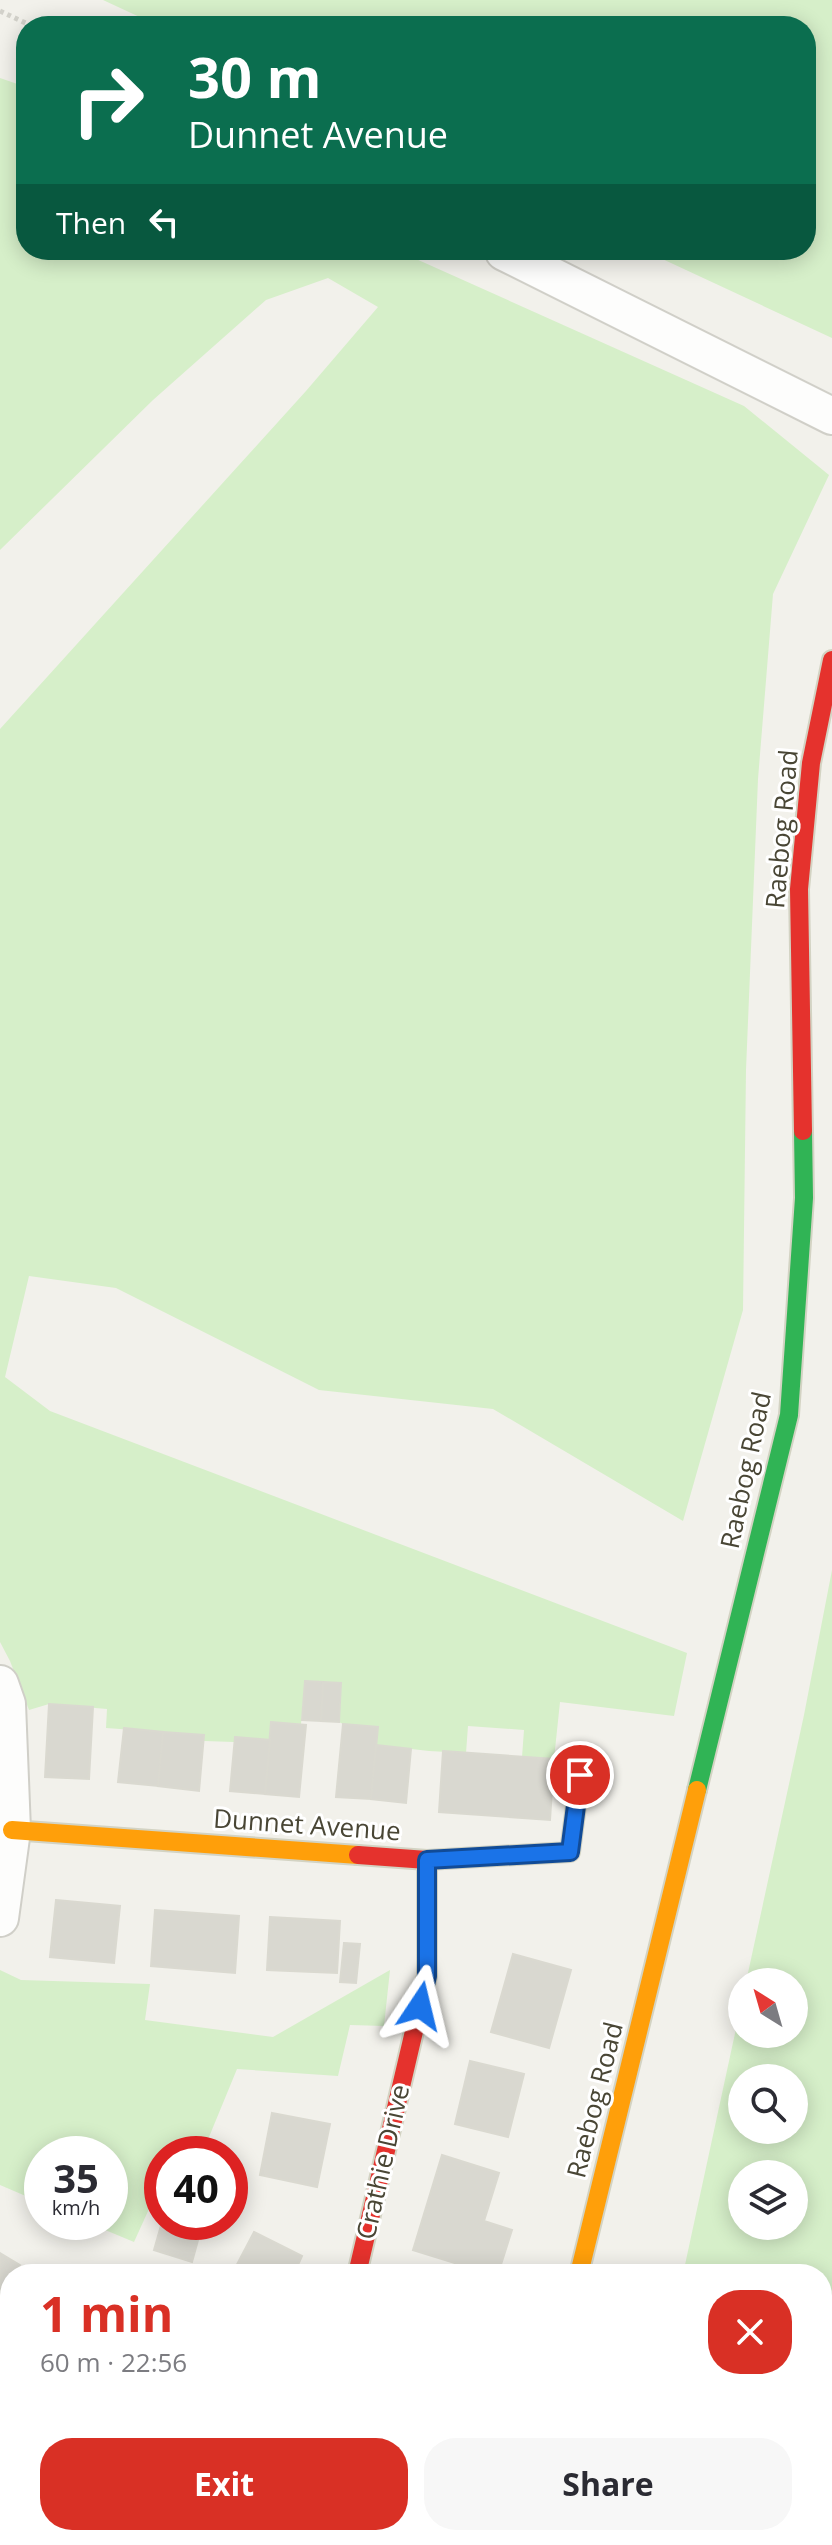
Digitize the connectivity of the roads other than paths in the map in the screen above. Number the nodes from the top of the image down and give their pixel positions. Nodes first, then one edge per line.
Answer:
1 (520, 260) edge
2 (832, 416) edge
3 (832, 660) edge
4 (0, 1684) edge
5 (580, 1775) dead end
6 (12, 1830) junction
7 (427, 1860) junction
8 (0, 1918) edge
9 (359, 2264) edge
10 (581, 2264) edge

1 - 2 street
3 - 10 main road, Raebog Road
4 - 6 street
5 - 7 main road, Dunnet Avenue
6 - 7 main road, Dunnet Avenue
6 - 8 street
7 - 9 main road, Crathie Drive

